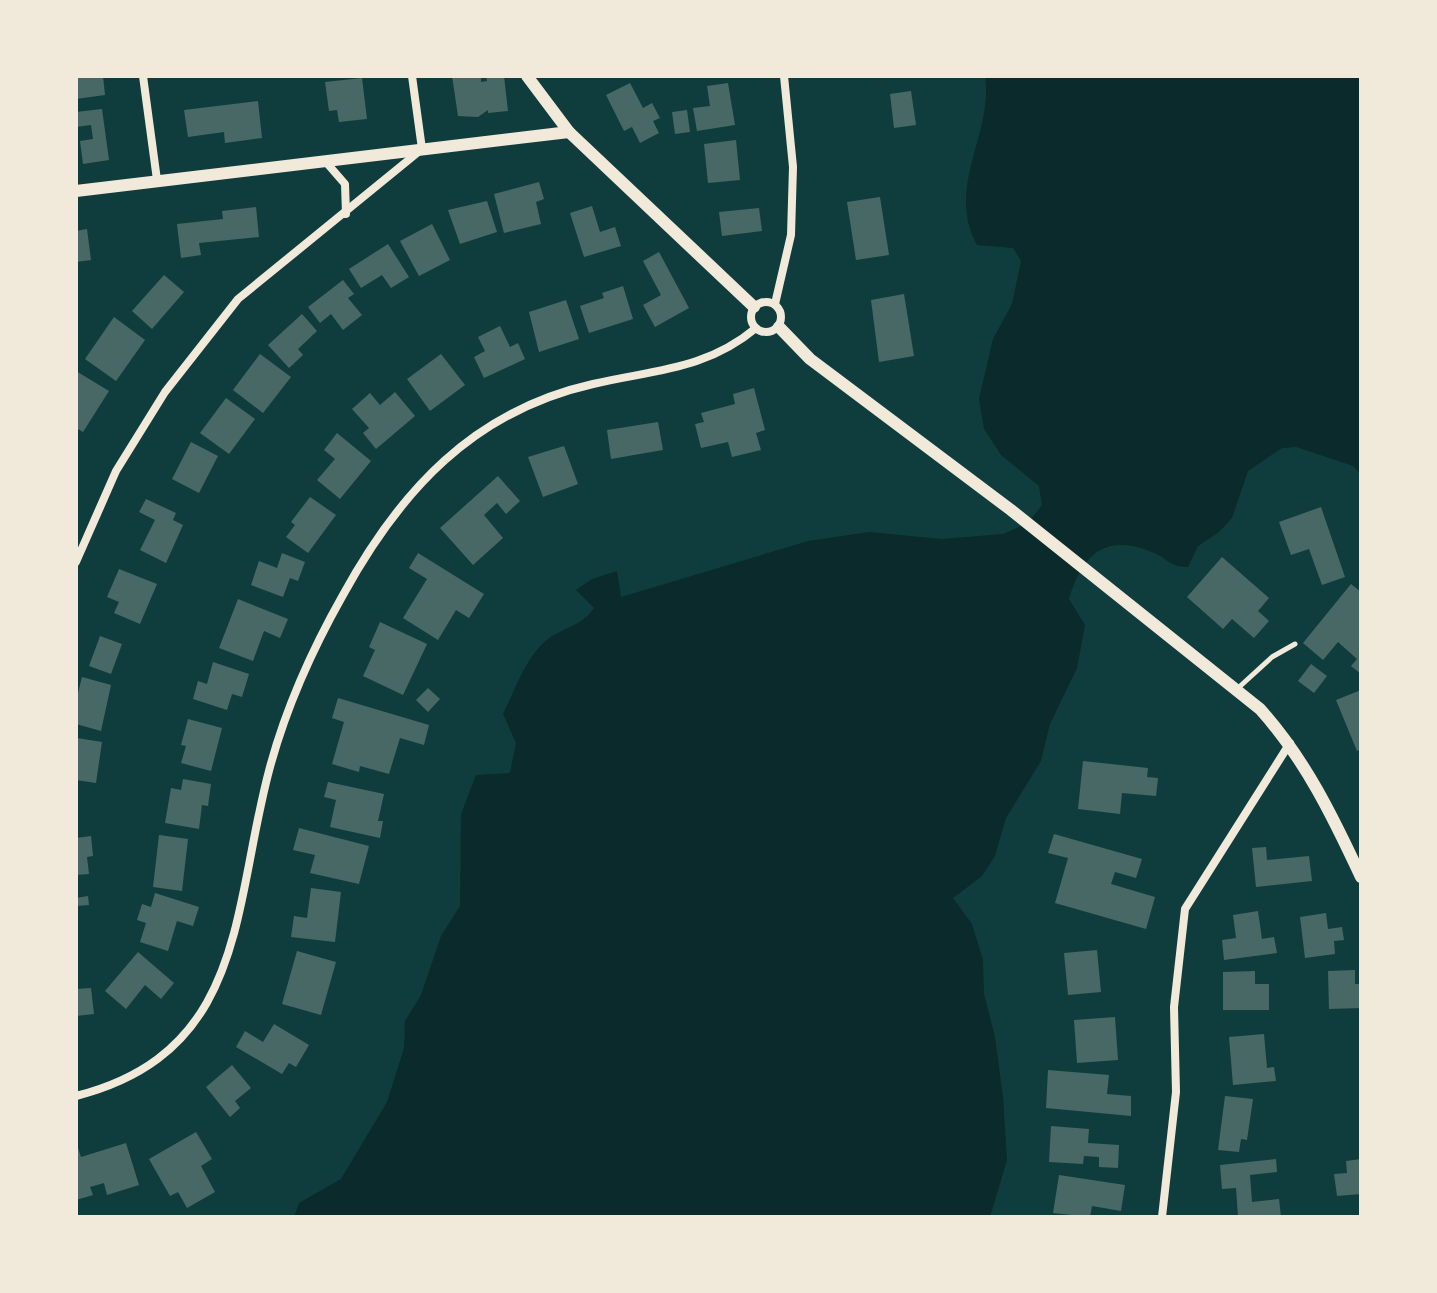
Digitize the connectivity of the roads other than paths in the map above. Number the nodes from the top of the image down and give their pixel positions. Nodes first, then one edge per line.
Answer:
1 (143, 76) edge
2 (412, 76) edge
3 (527, 76) edge
4 (784, 76) edge
5 (569, 132) junction
6 (422, 149) junction
7 (325, 161) junction
8 (157, 180) junction
9 (76, 191) edge
10 (346, 215) junction
11 (775, 304) junction
12 (754, 307) junction
13 (779, 327) junction
14 (756, 328) junction
15 (76, 562) edge
16 (1295, 644) dead end
17 (1236, 690) junction
18 (1290, 742) junction
19 (1361, 877) edge
20 (76, 1096) edge
21 (1162, 1217) edge

1 - 8 street
2 - 6 street
3 - 5 street
4 - 11 street
5 - 6 street
5 - 12 street
6 - 7 street
6 - 10 street
7 - 8 street
7 - 10 street
8 - 9 street
10 - 15 street
11 - 12 street
11 - 13 street
12 - 14 street
13 - 14 street
13 - 17 street
14 - 20 street
16 - 17 lane
17 - 18 street
18 - 19 street
18 - 21 street

